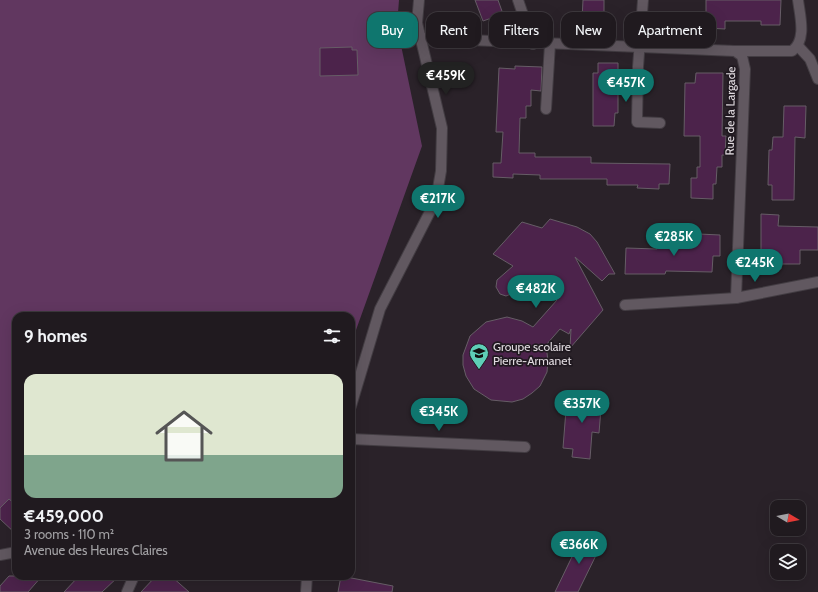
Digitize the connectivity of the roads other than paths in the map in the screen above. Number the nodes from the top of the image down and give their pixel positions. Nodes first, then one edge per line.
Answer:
1 (419, 0) edge
2 (518, 0) edge
3 (643, 0) edge
4 (798, 0) edge
5 (522, 12) edge
6 (642, 12) edge
7 (422, 38) junction
8 (489, 42) edge
9 (553, 44) edge
10 (624, 46) edge
11 (798, 46) junction
12 (550, 48) edge
13 (639, 48) edge
14 (663, 48) edge
15 (735, 51) junction
16 (818, 79) edge
17 (546, 109) dead end
18 (660, 123) dead end
19 (818, 282) edge
20 (736, 298) junction
21 (625, 305) dead end
22 (355, 393) edge
23 (355, 439) edge
24 (525, 446) dead end
25 (12, 553) edge
26 (0, 555) edge
27 (132, 580) edge
28 (307, 580) edge
29 (127, 592) edge
30 (306, 592) edge

1 - 7 street
2 - 5 street
3 - 6 street
4 - 11 street
7 - 8 street, Rue de la Largade
7 - 22 street
9 - 10 street, Rue de la Largade
11 - 15 street
11 - 16 street
12 - 17 street
13 - 18 street
14 - 15 street, Rue de la Largade
15 - 20 street, Rue de la Largade
19 - 20 street
20 - 21 street
23 - 24 street
25 - 26 street
27 - 29 street
28 - 30 street

